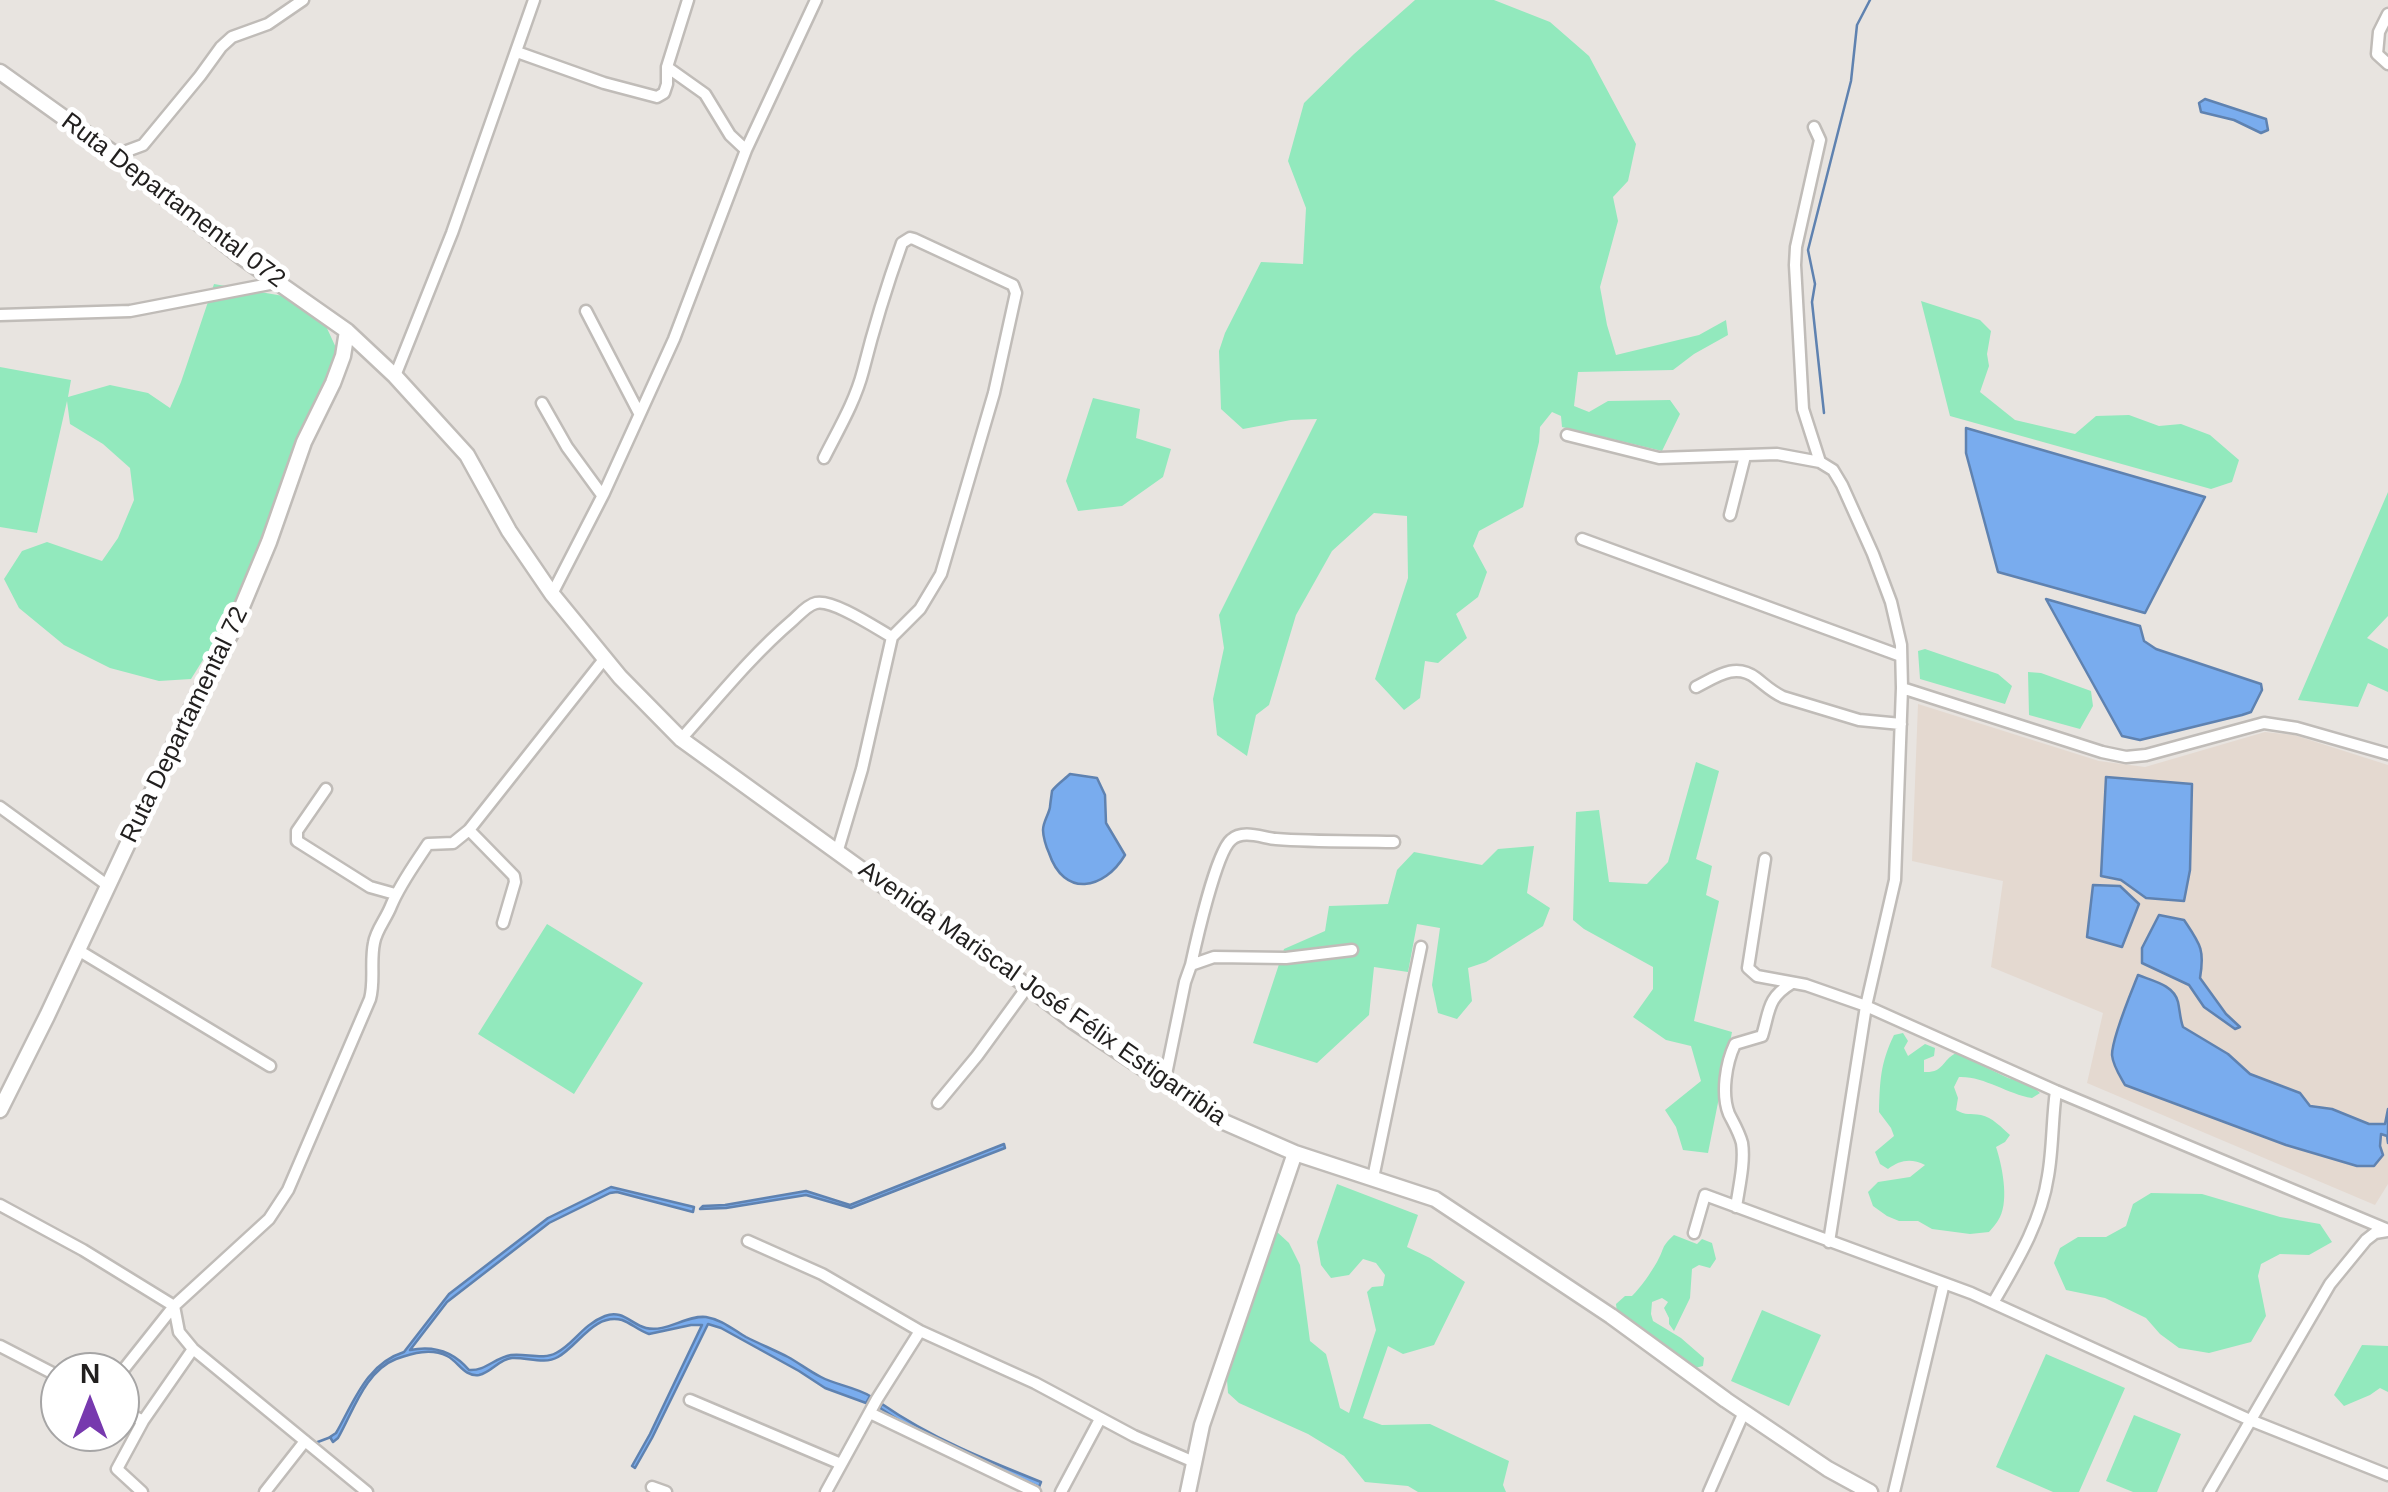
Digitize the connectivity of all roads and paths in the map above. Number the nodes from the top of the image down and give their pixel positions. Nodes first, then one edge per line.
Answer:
1 (304, 0) edge
2 (534, 0) edge
3 (688, 0) edge
4 (816, 0) edge
5 (2388, 14) edge
6 (517, 52) junction
7 (2388, 64) edge
8 (667, 68) junction
9 (0, 72) edge
10 (1814, 127) dead end
11 (746, 150) junction
12 (116, 155) junction
13 (280, 282) junction
14 (586, 311) dead end
15 (0, 315) edge
16 (347, 331) junction
17 (394, 376) junction
18 (542, 403) dead end
19 (639, 413) junction
20 (1567, 435) dead end
21 (1745, 456) junction
22 (824, 458) dead end
23 (1820, 462) junction
24 (602, 495) junction
25 (1730, 515) dead end
26 (1582, 539) dead end
27 (552, 594) junction
28 (892, 637) junction
29 (1901, 656) junction
30 (605, 658) junction
31 (1696, 687) dead end
32 (1902, 688) junction
33 (1901, 724) junction
34 (680, 739) junction
35 (2388, 754) edge
36 (326, 789) dead end
37 (0, 806) edge
38 (469, 830) junction
39 (1394, 842) dead end
40 (837, 853) junction
41 (1764, 859) dead end
42 (107, 884) junction
43 (394, 894) junction
44 (503, 923) dead end
45 (1421, 947) dead end
46 (78, 950) junction
47 (1352, 950) dead end
48 (1191, 966) junction
49 (1792, 983) junction
50 (1028, 986) junction
51 (1866, 1006) junction
52 (270, 1066) dead end
53 (1164, 1084) junction
54 (2056, 1090) junction
55 (938, 1103) dead end
56 (0, 1110) edge
57 (1296, 1154) junction
58 (1373, 1178) junction
59 (0, 1204) edge
60 (1736, 1207) junction
61 (2388, 1230) edge
62 (1694, 1233) dead end
63 (748, 1240) dead end
64 (1828, 1242) junction
65 (1944, 1283) junction
66 (1993, 1303) junction
67 (174, 1306) junction
68 (920, 1332) junction
69 (0, 1346) edge
70 (193, 1349) junction
71 (137, 1352) edge
72 (40, 1367) edge
73 (690, 1400) dead end
74 (873, 1406) junction
75 (1744, 1412) junction
76 (140, 1419) edge
77 (1100, 1419) junction
78 (2250, 1420) junction
79 (144, 1421) junction
80 (308, 1444) junction
81 (1194, 1462) junction
82 (840, 1464) junction
83 (2388, 1475) edge
84 (652, 1487) dead end
85 (1062, 1489) edge
86 (142, 1492) edge
87 (265, 1492) edge
88 (368, 1492) edge
89 (666, 1492) edge
90 (826, 1492) edge
91 (1036, 1492) edge
92 (1188, 1492) edge
93 (1708, 1492) edge
94 (1870, 1492) edge
95 (1894, 1492) edge
96 (2209, 1492) edge

1 - 12 street
2 - 6 street
3 - 8 street
4 - 11 street
5 - 7 street
6 - 8 street
6 - 17 street
8 - 11 street
9 - 12 main road, Ruta Departamental 072
10 - 23 street
11 - 19 street
12 - 13 main road, Ruta Departamental 072
13 - 15 street
13 - 16 main road, Ruta Departamental 072
14 - 19 street
16 - 17 main road, Avenida Mariscal José Félix Estigarribia
16 - 42 main road, Ruta Departamental 72
17 - 27 main road, Avenida Mariscal José Félix Estigarribia
18 - 24 street
19 - 24 street
20 - 21 street
21 - 23 street
21 - 25 street
22 - 28 street
23 - 29 street
24 - 27 street
26 - 29 street
27 - 30 main road, Avenida Mariscal José Félix Estigarribia
28 - 34 street
28 - 40 street
29 - 32 street
30 - 34 main road, Avenida Mariscal José Félix Estigarribia
30 - 38 street
31 - 33 street
32 - 33 street
32 - 35 street
33 - 51 street
34 - 40 main road, Avenida Mariscal José Félix Estigarribia
36 - 43 street
37 - 42 street
38 - 43 street
38 - 44 street
39 - 48 street
40 - 50 main road, Avenida Mariscal José Félix Estigarribia
41 - 49 street
42 - 46 main road, Ruta Departamental 72
43 - 67 street
45 - 58 street
46 - 52 street
46 - 56 main road, Ruta Departamental 72
47 - 48 street
48 - 53 street
49 - 51 street
49 - 60 street
50 - 53 main road, Avenida Mariscal José Félix Estigarribia
50 - 55 street
51 - 54 street
51 - 64 street
53 - 57 main road, Avenida Mariscal José Félix Estigarribia
54 - 61 street
54 - 66 street
57 - 58 main road, Avenida Mariscal José Félix Estigarribia
57 - 81 main road
58 - 75 main road, Avenida Mariscal José Félix Estigarribia
59 - 67 street
60 - 62 street
60 - 64 street
61 - 78 street
63 - 68 street
64 - 65 street
65 - 66 street
65 - 95 street
66 - 78 street
67 - 70 street
67 - 71 street
68 - 74 street
68 - 77 street
69 - 72 street
70 - 79 street
70 - 80 street
73 - 82 street
74 - 82 street
74 - 91 street
75 - 93 street
75 - 94 main road, Avenida Mariscal José Félix Estigarribia
76 - 79 street
77 - 81 street
77 - 85 street
78 - 83 street
78 - 96 street
79 - 86 street
80 - 87 street
80 - 88 street
81 - 92 main road
82 - 90 street
84 - 89 street

